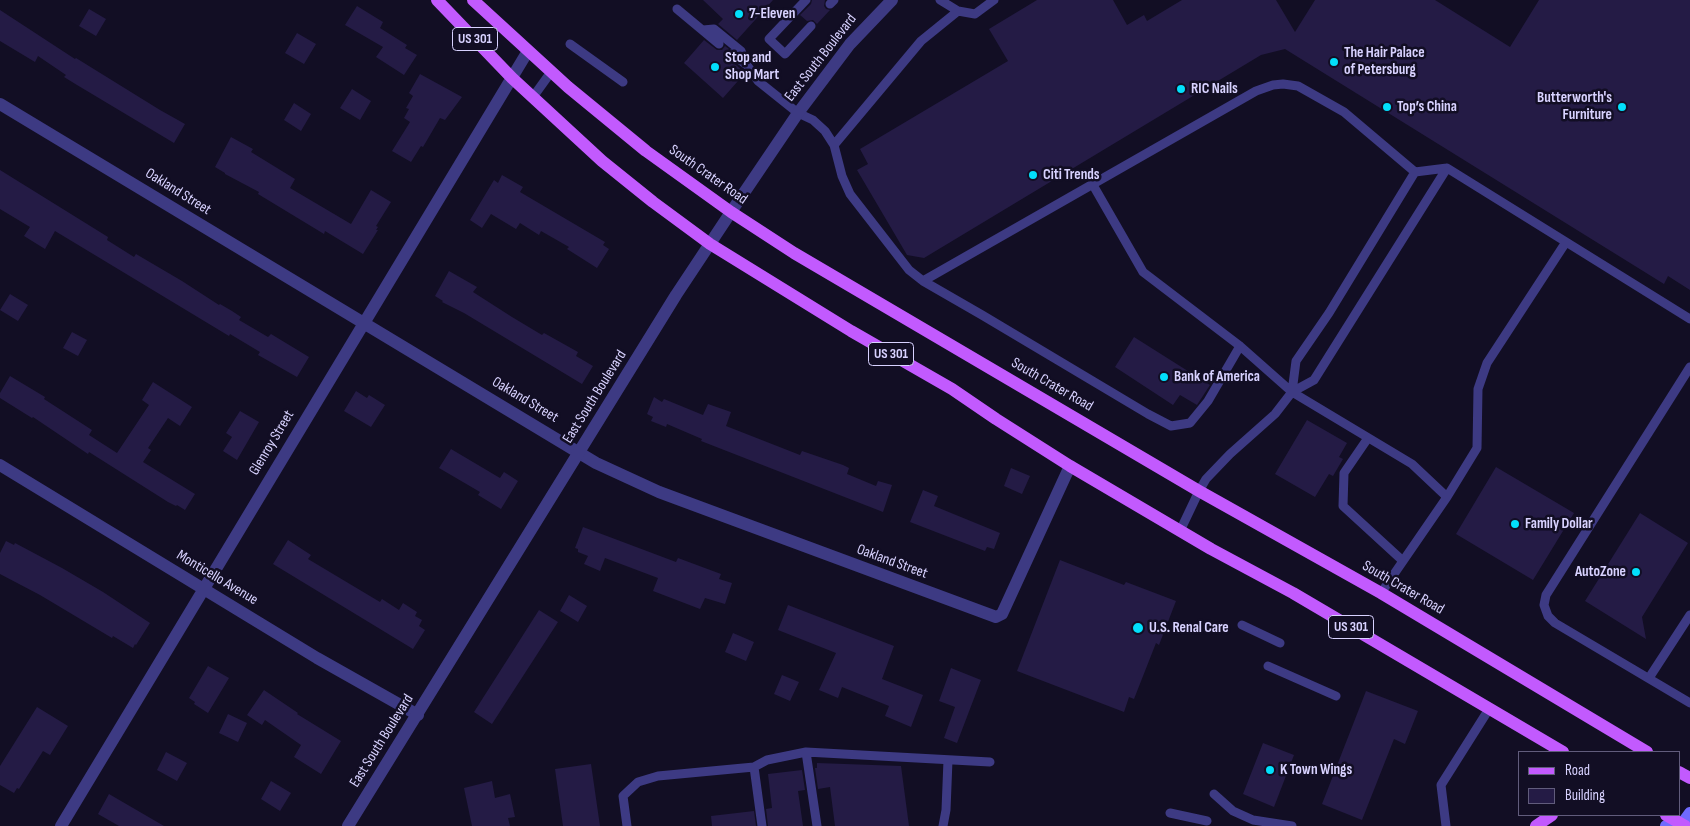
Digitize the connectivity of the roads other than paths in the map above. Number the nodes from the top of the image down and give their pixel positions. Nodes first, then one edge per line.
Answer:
1 (438, 0) edge
2 (473, 0) edge
3 (805, 0) edge
4 (892, 0) edge
5 (940, 0) edge
6 (994, 0) edge
7 (677, 9) dead end
8 (958, 11) junction
9 (811, 26) dead end
10 (703, 30) junction
11 (570, 44) dead end
12 (720, 44) dead end
13 (528, 51) junction
14 (732, 54) dead end
15 (747, 65) junction
16 (551, 72) junction
17 (512, 78) junction
18 (623, 82) dead end
19 (533, 97) junction
20 (0, 104) edge
21 (798, 112) junction
22 (834, 145) junction
23 (1447, 168) junction
24 (1415, 172) junction
25 (1093, 185) junction
26 (731, 212) junction
27 (1566, 242) junction
28 (710, 244) junction
29 (922, 281) junction
30 (1690, 319) edge
31 (364, 324) junction
32 (1240, 346) junction
33 (1690, 367) edge
34 (1292, 392) junction
35 (1368, 438) junction
36 (580, 452) junction
37 (0, 466) edge
38 (1070, 466) junction
39 (1199, 491) junction
40 (1447, 497) junction
41 (1180, 531) junction
42 (1403, 561) junction
43 (203, 588) junction
44 (1381, 593) junction
45 (1690, 616) edge
46 (1242, 624) dead end
47 (1280, 643) dead end
48 (1268, 666) dead end
49 (1649, 678) junction
50 (1336, 696) dead end
51 (1690, 703) edge
52 (1489, 709) junction
53 (418, 715) junction
54 (1554, 749) edge
55 (1645, 751) edge
56 (806, 752) junction
57 (948, 760) junction
58 (990, 762) dead end
59 (754, 767) junction
60 (1214, 794) dead end
61 (1170, 812) dead end
62 (1690, 812) edge
63 (1551, 816) edge
64 (1668, 816) edge
65 (1207, 821) dead end
66 (61, 826) edge
67 (348, 826) edge
68 (627, 826) edge
69 (762, 826) edge
70 (817, 826) edge
71 (943, 826) edge
72 (1292, 826) edge
73 (1446, 826) edge
74 (1536, 826) edge
75 (1666, 826) edge
76 (1683, 826) edge

1 - 17 main road, US 301
2 - 13 main road, South Crater Road / US 301
3 - 9 lane
4 - 21 street, East South Boulevard
5 - 8 lane
6 - 8 lane
7 - 10 lane
8 - 22 lane
10 - 12 lane
10 - 15 lane
11 - 18 lane
13 - 16 main road, South Crater Road / US 301
13 - 17 street, Glenroy Street
14 - 15 lane
15 - 21 lane
16 - 19 lane
16 - 26 main road, South Crater Road / US 301
17 - 19 main road, US 301
17 - 31 street, Glenroy Street
19 - 28 main road, US 301
20 - 31 street, Oakland Street
21 - 22 lane
21 - 26 street, East South Boulevard
22 - 29 lane
23 - 24 lane
23 - 27 lane
23 - 34 lane
24 - 25 lane
24 - 34 lane
25 - 29 lane
25 - 32 lane
26 - 28 street, East South Boulevard
26 - 39 main road, South Crater Road / US 301
27 - 30 lane
27 - 40 lane
28 - 36 street, East South Boulevard
28 - 38 main road, US 301
29 - 32 lane
31 - 36 street, Oakland Street
31 - 43 street, Glenroy Street
32 - 34 lane
33 - 49 lane
34 - 35 lane
34 - 39 lane
35 - 40 lane
35 - 42 lane
36 - 38 street, Oakland Street
36 - 53 street, East South Boulevard
37 - 43 street, Monticello Avenue
38 - 41 main road, US 301
39 - 41 lane
39 - 44 main road, South Crater Road / US 301
40 - 42 lane
41 - 52 main road, US 301
42 - 44 lane
43 - 53 street, Monticello Avenue
43 - 66 street, Glenroy Street
44 - 55 main road, South Crater Road / US 301
45 - 49 lane
46 - 47 lane
48 - 50 lane
49 - 51 lane
52 - 54 main road, US 301
52 - 73 lane
53 - 67 street, East South Boulevard
56 - 57 lane
56 - 59 lane
56 - 70 lane
57 - 58 lane
57 - 71 lane
59 - 68 lane
59 - 69 lane
60 - 72 lane
61 - 65 lane
62 - 76 main road
63 - 74 main road
64 - 76 main road
75 - 76 main road

